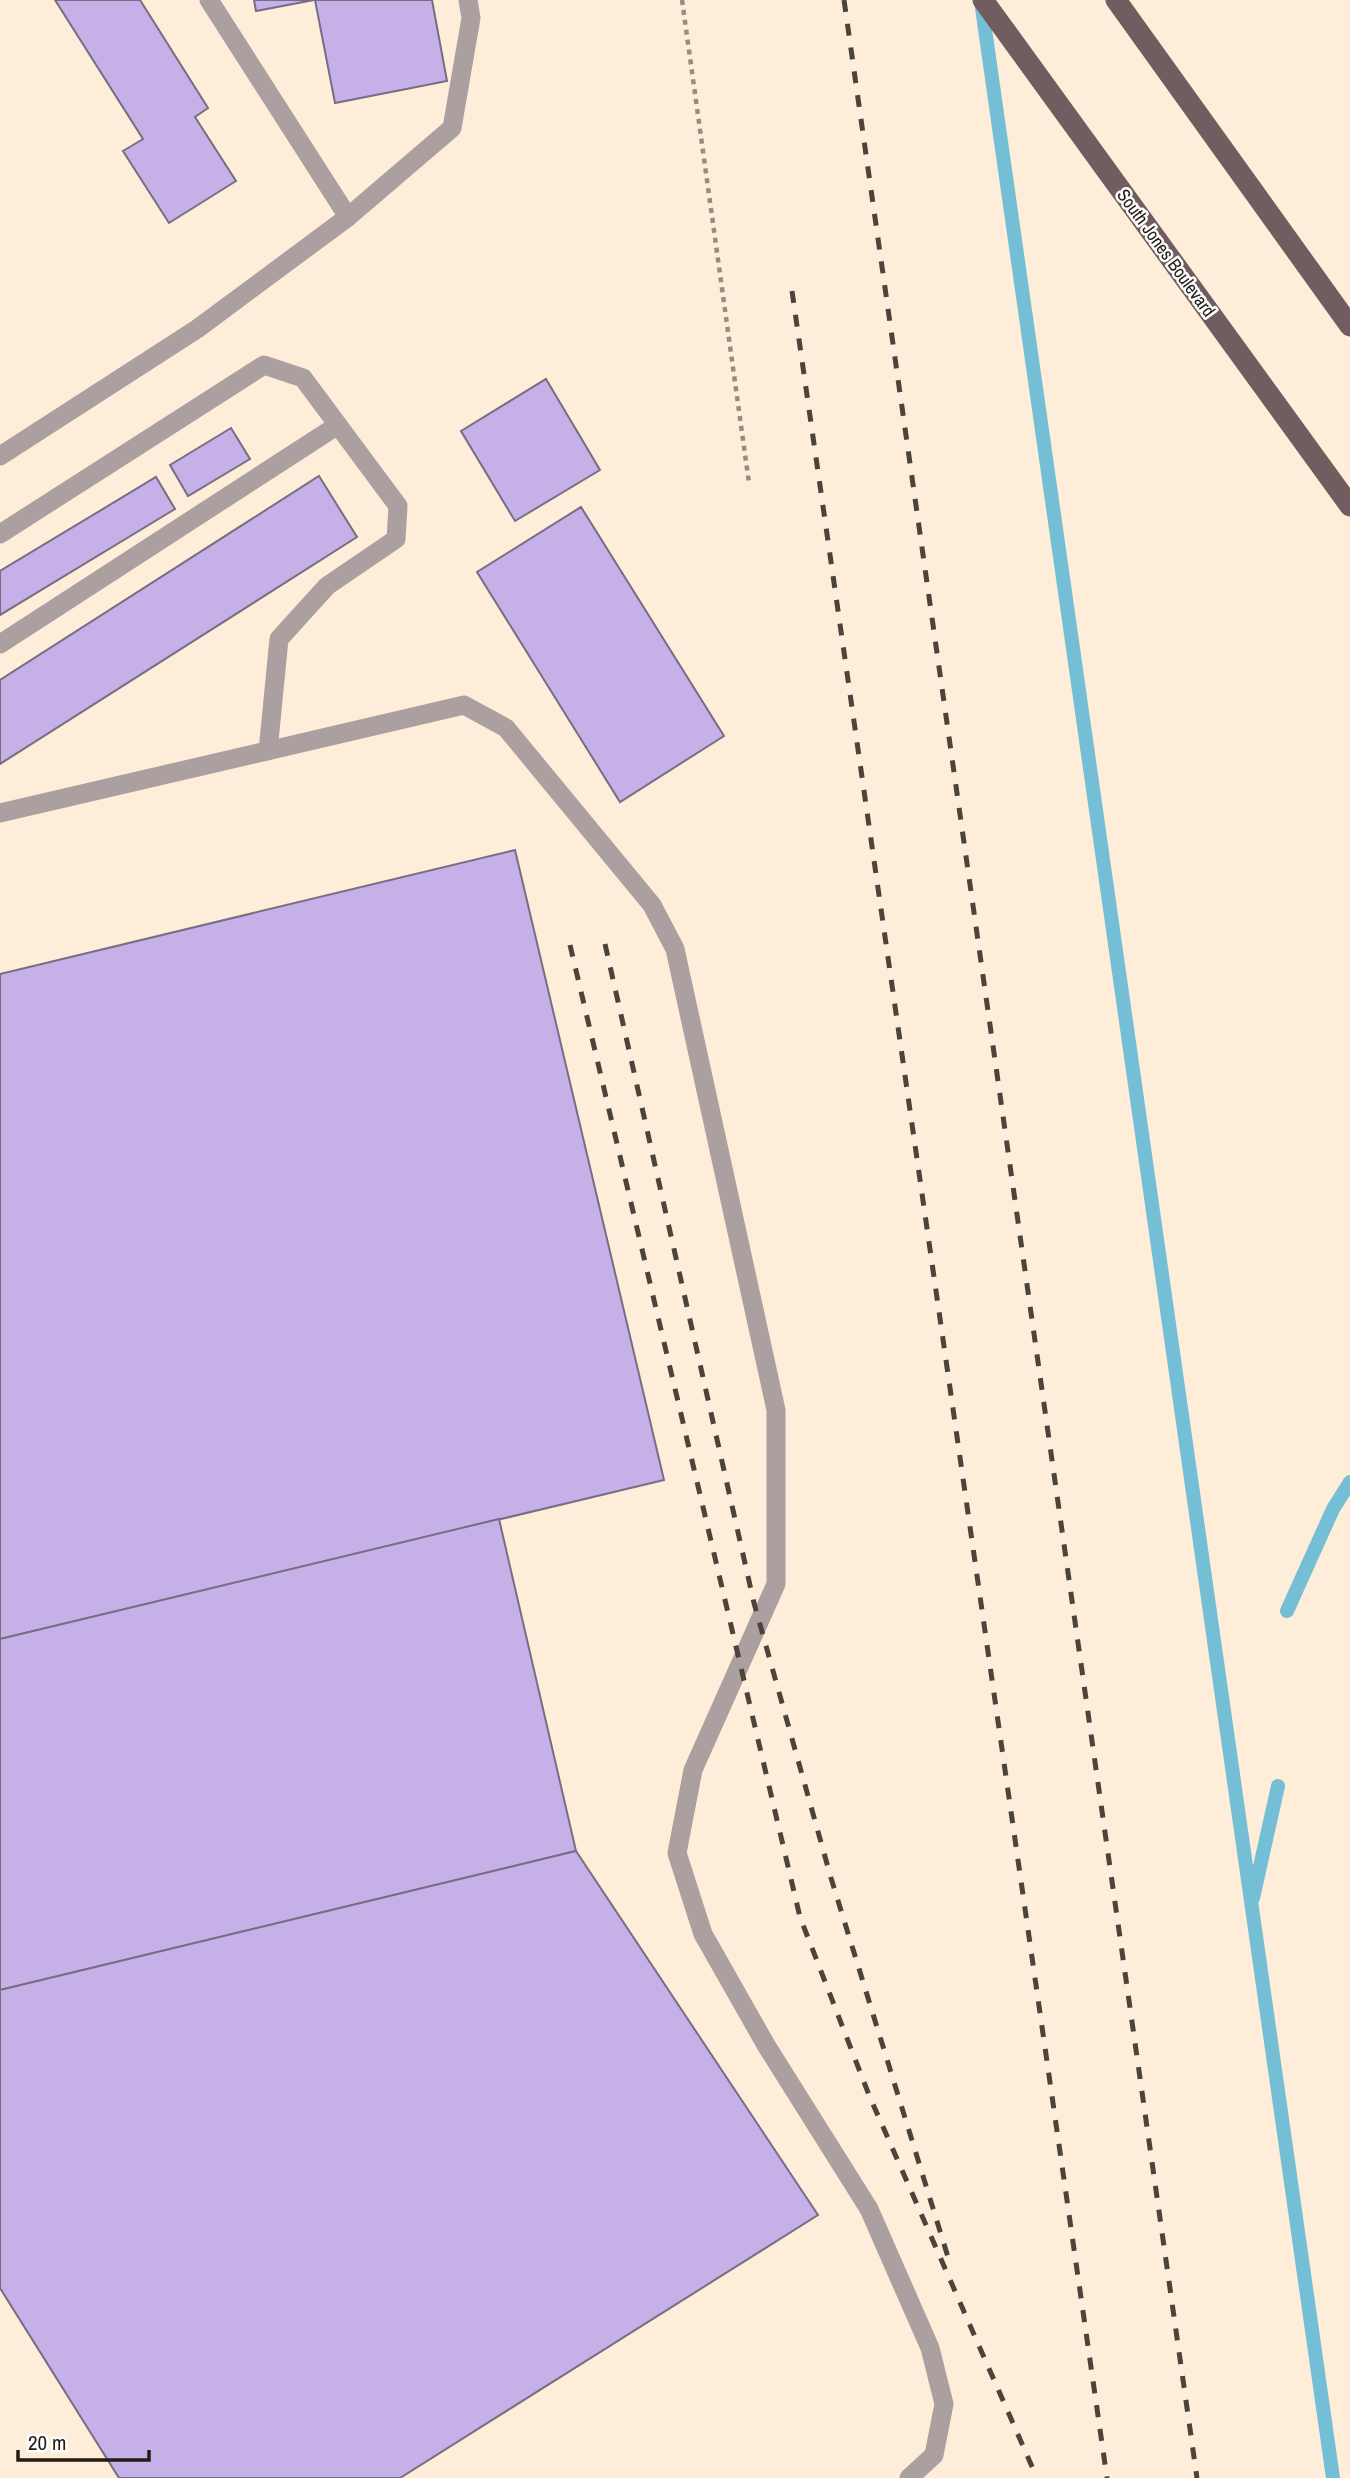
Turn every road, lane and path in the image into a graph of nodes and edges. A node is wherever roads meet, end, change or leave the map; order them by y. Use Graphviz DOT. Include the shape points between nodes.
graph roads {
  1 [pos="209,0"];
  2 [pos="468,0"];
  3 [pos="682,0"];
  4 [pos="982,0"];
  5 [pos="1116,0"];
  6 [pos="348,217"];
  7 [pos="1350,326"];
  8 [pos="338,425"];
  9 [pos="0,456"];
  10 [pos="749,483"];
  11 [pos="1350,506"];
  12 [pos="0,534"];
  13 [pos="0,644"];
  14 [pos="268,751"];
  15 [pos="0,813"];
  16 [pos="909,2478"];
  1 -- 6 [label="lane"];
  2 -- 6 [label="lane" via="471,18 452,128"];
  3 -- 10 [label="path"];
  4 -- 11 [label="main road, South Jones Boulevard"];
  5 -- 7 [label="main road"];
  6 -- 9 [label="lane" via="197,329"];
  8 -- 12 [label="lane" via="303,378 264,365"];
  8 -- 13 [label="lane"];
  8 -- 14 [label="lane" via="398,506 396,539 327,586 279,639"];
  14 -- 15 [label="lane"];
  14 -- 16 [label="lane" via="464,705 506,728 652,905 675,950 776,1410 776,1584 693,1770 677,1853 703,1934 869,2209 930,2348 944,2404 934,2455"];
}
